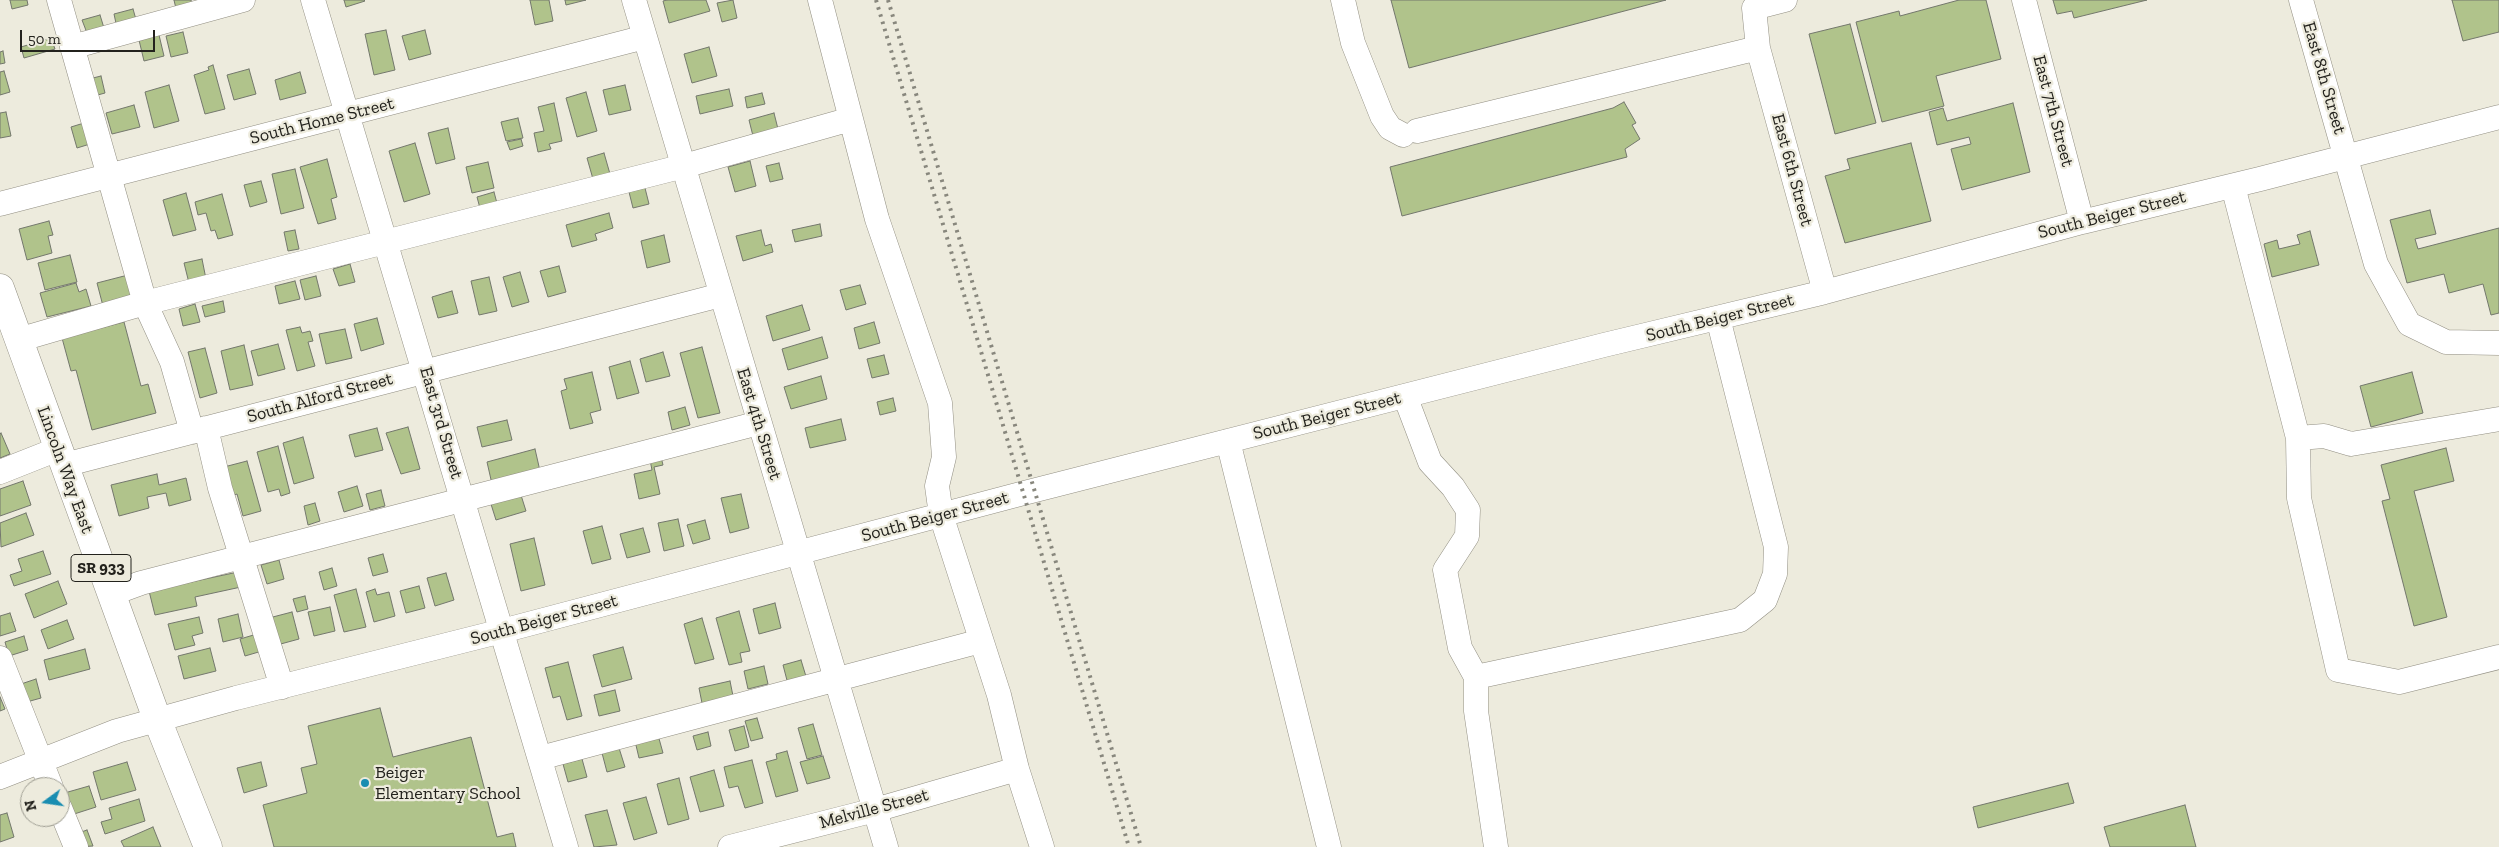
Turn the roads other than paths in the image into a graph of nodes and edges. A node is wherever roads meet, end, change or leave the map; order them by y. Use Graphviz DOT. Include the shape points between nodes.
graph roads {
  1 [pos="59,0"];
  2 [pos="243,0"];
  3 [pos="313,0"];
  4 [pos="634,0"];
  5 [pos="820,0"];
  6 [pos="1343,0"];
  7 [pos="1785,0"];
  8 [pos="2024,0"];
  9 [pos="2301,0"];
  10 [pos="1757,4"];
  11 [pos="645,37"];
  12 [pos="72,47"];
  13 [pos="1758,48"];
  14 [pos="347,114"];
  15 [pos="2499,117"];
  16 [pos="851,119"];
  17 [pos="2346,156"];
  18 [pos="684,166"];
  19 [pos="109,176"];
  20 [pos="2233,186"];
  21 [pos="0,204"];
  22 [pos="2082,222"];
  23 [pos="386,241"];
  24 [pos="0,288"];
  25 [pos="1825,292"];
  26 [pos="721,295"];
  27 [pos="145,303"];
  28 [pos="1718,318"];
  29 [pos="18,340"];
  30 [pos="2499,343"];
  31 [pos="426,371"];
  32 [pos="1405,396"];
  33 [pos="2499,419"];
  34 [pos="759,423"];
  35 [pos="199,430"];
  36 [pos="2298,438"];
  37 [pos="1228,441"];
  38 [pos="61,457"];
  39 [pos="0,472"];
  40 [pos="463,499"];
  41 [pos="941,515"];
  42 [pos="798,553"];
  43 [pos="242,558"];
  44 [pos="111,594"];
  45 [pos="502,631"];
  46 [pos="981,641"];
  47 [pos="2499,657"];
  48 [pos="0,658"];
  49 [pos="1476,677"];
  50 [pos="836,679"];
  51 [pos="282,687"];
  52 [pos="157,719"];
  53 [pos="540,758"];
  54 [pos="41,762"];
  55 [pos="1017,769"];
  56 [pos="0,777"];
  57 [pos="47,777"];
  58 [pos="875,810"];
  59 [pos="68,827"];
  60 [pos="76,847"];
  61 [pos="208,847"];
  62 [pos="566,847"];
  63 [pos="730,847"];
  64 [pos="886,847"];
  65 [pos="1042,847"];
  66 [pos="1329,847"];
  67 [pos="1496,847"];
  1 -- 12 [label="street"];
  2 -- 12 [label="street"];
  3 -- 14 [label="street, East 3rd Street"];
  4 -- 11 [label="street, East 4th Street"];
  5 -- 16 [label="street"];
  6 -- 13 [label="street" via="1353,43 1382,116 1390,128 1410,133"];
  7 -- 10 [label="street"];
  8 -- 22 [label="street, East 7th Street"];
  9 -- 17 [label="street, East 8th Street"];
  10 -- 13 [label="street, East 6th Street"];
  11 -- 14 [label="street, South Home Street"];
  11 -- 18 [label="street, East 4th Street"];
  12 -- 19 [label="street"];
  13 -- 25 [label="street, East 6th Street"];
  14 -- 19 [label="street, South Home Street"];
  14 -- 23 [label="street, East 3rd Street"];
  15 -- 17 [label="street, South Beiger Street"];
  16 -- 18 [label="street"];
  16 -- 41 [label="street" via="877,219 940,403 944,457 937,486"];
  17 -- 20 [label="street, South Beiger Street"];
  17 -- 30 [label="street, East 8th Street" via="2376,264 2409,324 2446,342"];
  18 -- 23 [label="street"];
  18 -- 26 [label="street, East 4th Street"];
  19 -- 21 [label="street, South Home Street"];
  19 -- 27 [label="street"];
  20 -- 22 [label="street, South Beiger Street"];
  20 -- 36 [label="street"];
  22 -- 25 [label="street, South Beiger Street"];
  23 -- 27 [label="street"];
  23 -- 31 [label="street, East 3rd Street"];
  24 -- 29 [label="main road, Lincoln Way East / SR 933"];
  25 -- 28 [label="street, South Beiger Street"];
  26 -- 31 [label="street, South Alford Street"];
  26 -- 34 [label="street, East 4th Street"];
  27 -- 29 [label="street"];
  27 -- 35 [label="street"];
  28 -- 32 [label="street, South Beiger Street"];
  28 -- 49 [label="street" via="1776,546 1775,574 1765,600 1740,620"];
  29 -- 38 [label="main road, Lincoln Way East / SR 933"];
  31 -- 35 [label="street, South Alford Street"];
  31 -- 40 [label="street, East 3rd Street"];
  32 -- 37 [label="street, South Beiger Street"];
  32 -- 49 [label="street" via="1430,462 1453,487 1468,510 1467,536 1445,570 1460,648"];
  33 -- 36 [label="street" via="2351,444 2324,436"];
  34 -- 40 [label="street"];
  34 -- 42 [label="street, East 4th Street"];
  35 -- 38 [label="street, South Alford Street"];
  35 -- 43 [label="street"];
  36 -- 47 [label="street" via="2298,498 2338,670 2399,682"];
  37 -- 41 [label="street, South Beiger Street"];
  37 -- 66 [label="street"];
  38 -- 39 [label="street, South Alford Street"];
  38 -- 44 [label="main road, Lincoln Way East / SR 933"];
  40 -- 43 [label="street"];
  40 -- 45 [label="street, East 3rd Street"];
  41 -- 42 [label="street, South Beiger Street"];
  41 -- 46 [label="street"];
  42 -- 45 [label="street, South Beiger Street"];
  42 -- 50 [label="street, East 4th Street"];
  43 -- 44 [label="street" via="141,583"];
  43 -- 51 [label="street"];
  44 -- 52 [label="main road, Lincoln Way East / SR 933"];
  45 -- 51 [label="street, South Beiger Street"];
  45 -- 53 [label="street, East 3rd Street"];
  46 -- 50 [label="street"];
  46 -- 55 [label="street" via="999,695"];
  48 -- 54 [label="street"];
  49 -- 67 [label="street" via="1476,711"];
  50 -- 53 [label="street"];
  50 -- 58 [label="street, East 4th Street"];
  51 -- 52 [label="street, South Beiger Street"];
  52 -- 54 [label="street, South Beiger Street" via="117,731"];
  52 -- 61 [label="main road, Lincoln Way East / SR 933"];
  53 -- 62 [label="street, East 3rd Street"];
  54 -- 56 [label="street, South Beiger Street"];
  54 -- 57 [label="street"];
  55 -- 58 [label="street, Melville Street"];
  55 -- 65 [label="street"];
  58 -- 63 [label="street, Melville Street"];
  58 -- 64 [label="street, East 4th Street"];
  59 -- 60 [label="street"];
}
